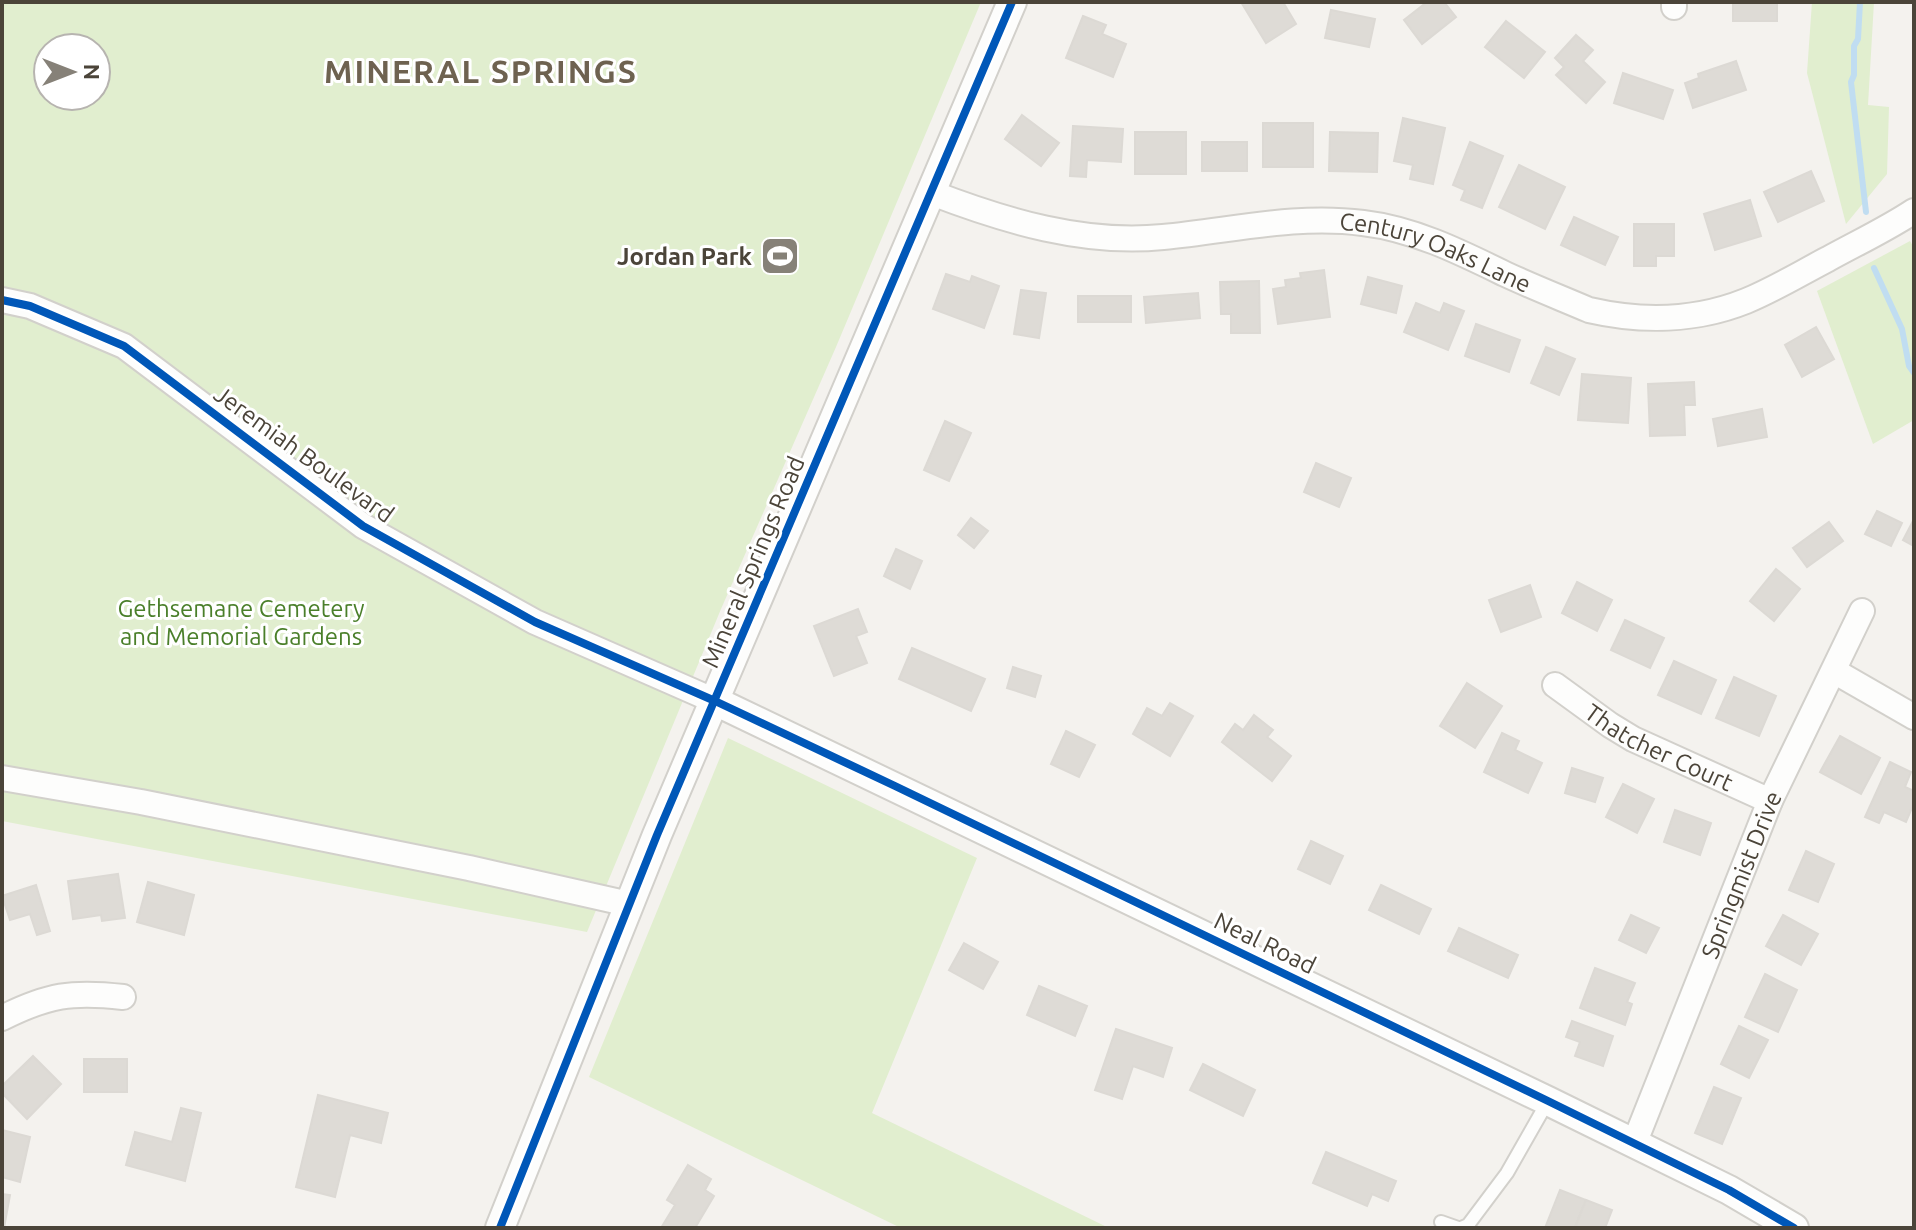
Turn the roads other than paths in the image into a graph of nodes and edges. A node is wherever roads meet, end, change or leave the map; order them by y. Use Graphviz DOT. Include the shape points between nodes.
graph roads {
  1 [pos="1012,2"];
  2 [pos="932,193"];
  3 [pos="1914,211"];
  4 [pos="2,300"];
  5 [pos="1862,611"];
  6 [pos="1834,671"];
  7 [pos="1555,685"];
  8 [pos="715,701"];
  9 [pos="1914,717"];
  10 [pos="2,778"];
  11 [pos="1770,801"];
  12 [pos="629,904"];
  13 [pos="123,997"];
  14 [pos="2,1018"];
  15 [pos="1548,1101"];
  16 [pos="1634,1144"];
  17 [pos="1441,1222"];
  18 [pos="500,1228"];
  19 [pos="1460,1228"];
  20 [pos="1794,1228"];
  1 -- 2 [label="street, Mineral Springs Road"];
  2 -- 3 [label="street, Century Oaks Lane" via="1014,222 1122,239 1305,220 1378,225 1423,237 1589,310 1651,318 1691,316 1745,301"];
  2 -- 8 [label="street, Mineral Springs Road"];
  4 -- 8 [label="street, Jeremiah Boulevard" via="30,306 124,346 363,526 535,622"];
  5 -- 6 [label="street, Springmist Drive"];
  6 -- 9 [label="street"];
  6 -- 11 [label="street, Springmist Drive"];
  7 -- 11 [label="street, Thatcher Court" via="1633,739"];
  8 -- 12 [label="street, Mineral Springs Road"];
  8 -- 15 [label="street, Neal Road"];
  10 -- 12 [label="street"];
  11 -- 16 [label="street, Springmist Drive"];
  12 -- 18 [label="street, Mineral Springs Road"];
  13 -- 14 [label="street" via="62,995"];
  15 -- 16 [label="street, Neal Road"];
  15 -- 19 [label="lane" via="1507,1173 1468,1225"];
  16 -- 20 [label="street, Neal Road"];
  17 -- 19 [label="lane"];
}
